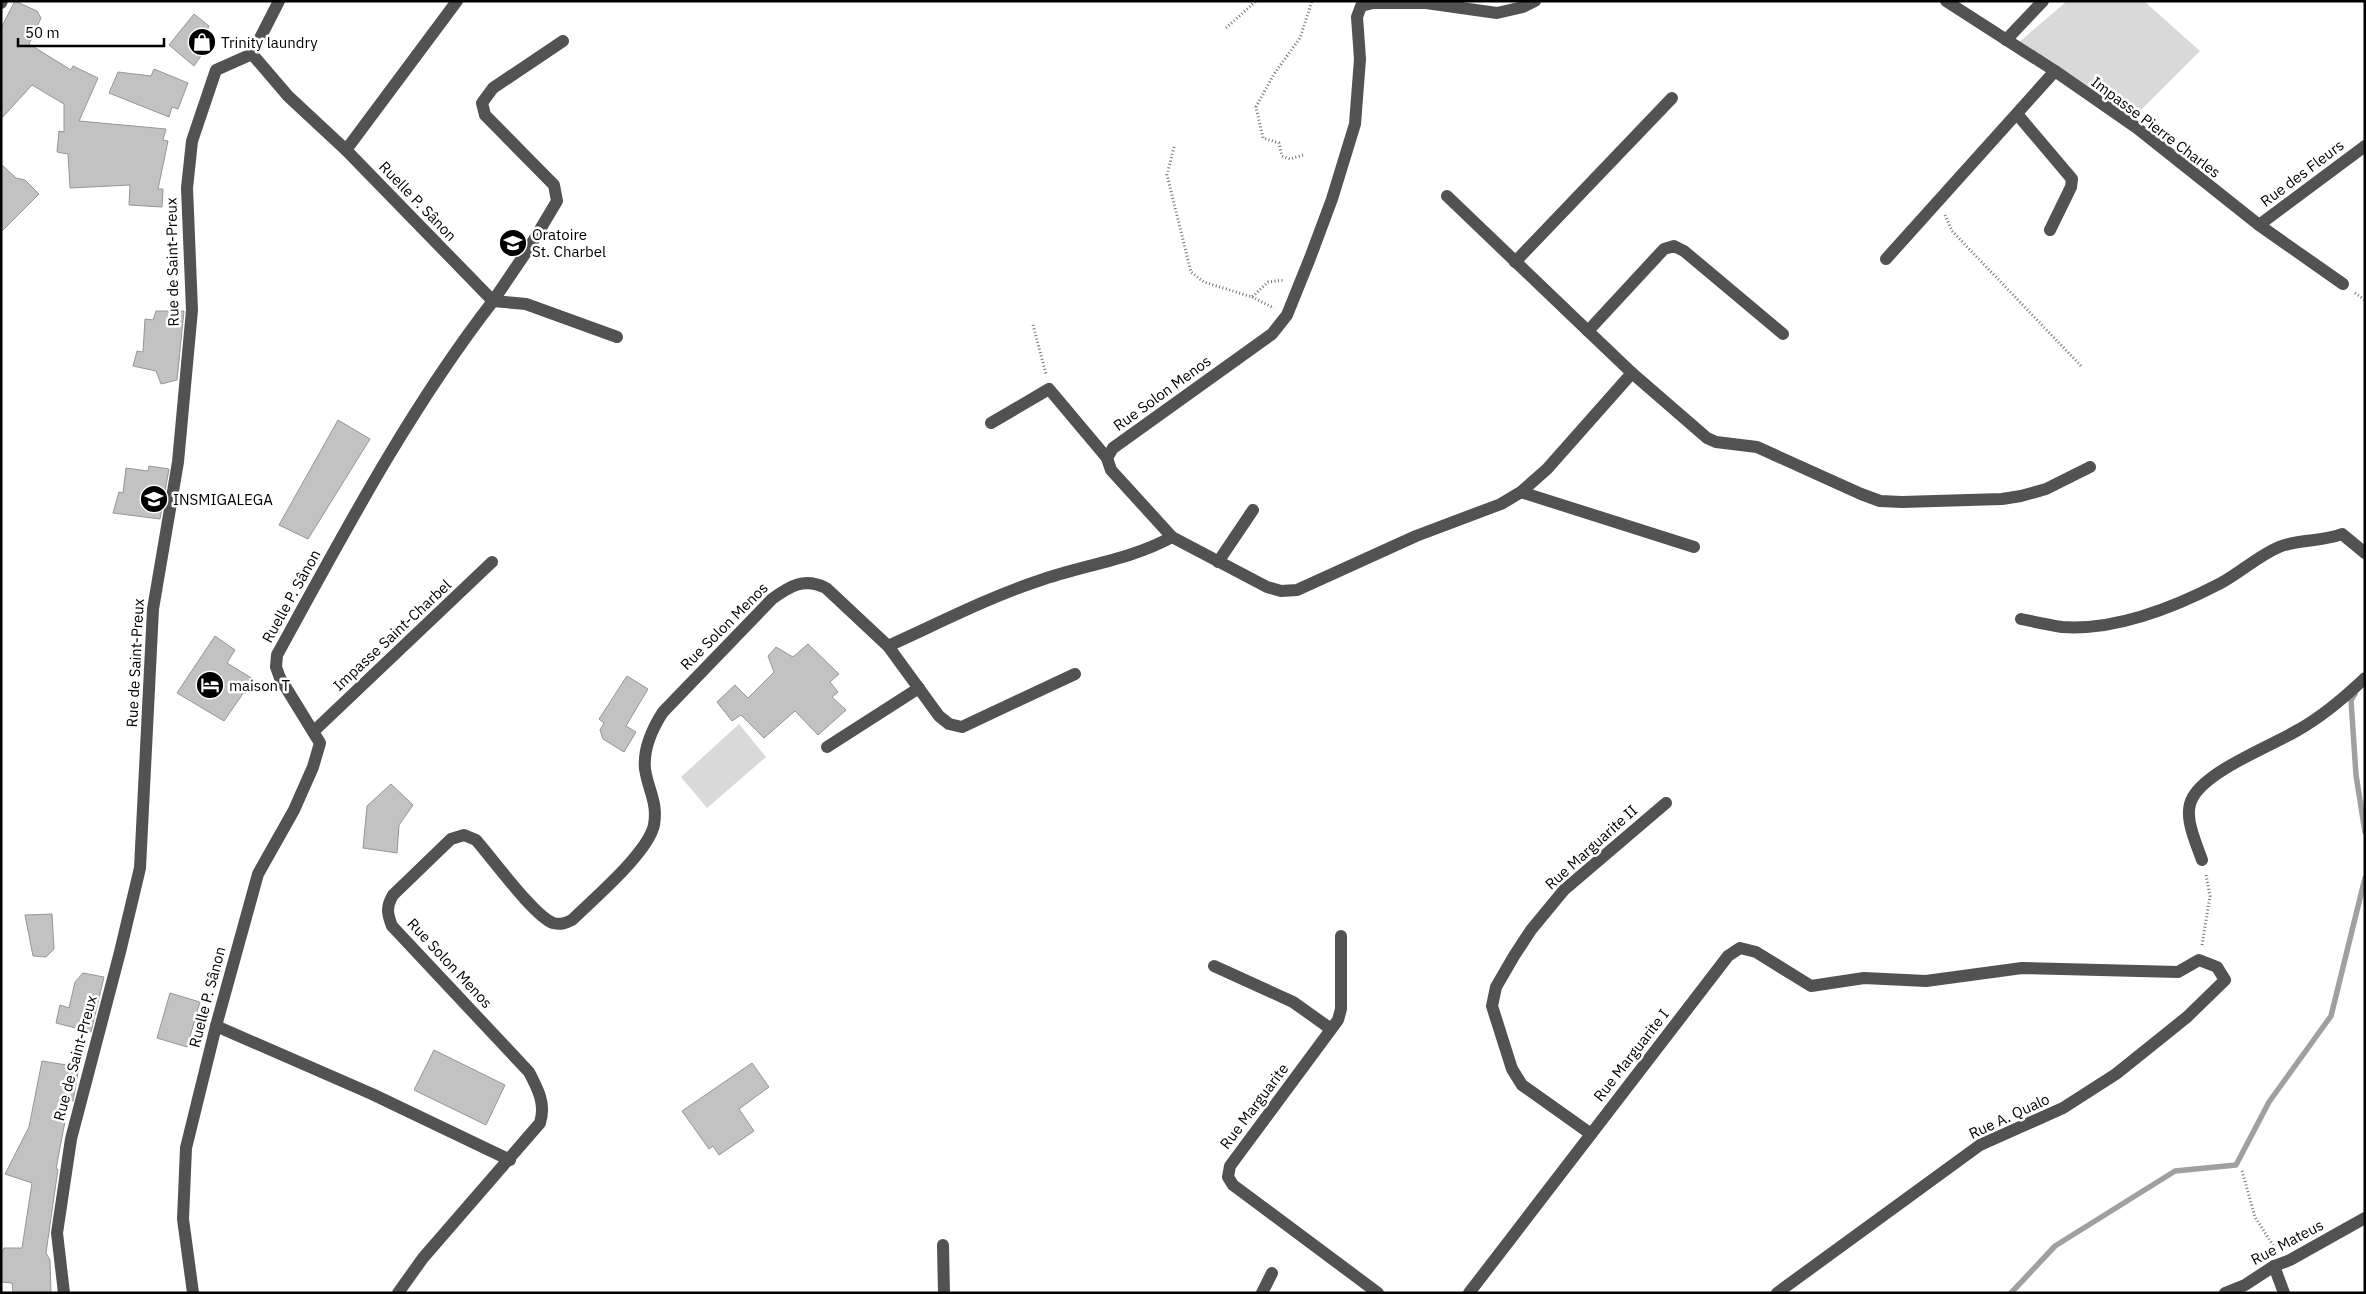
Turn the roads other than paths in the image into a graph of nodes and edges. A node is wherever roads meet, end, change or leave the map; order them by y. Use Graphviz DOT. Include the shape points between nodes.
graph roads {
  1 [pos="279,1"];
  2 [pos="457,1"];
  3 [pos="1534,1"];
  4 [pos="1946,1"];
  5 [pos="2043,1"];
  6 [pos="2006,40"];
  7 [pos="563,41"];
  8 [pos="252,54"];
  9 [pos="2055,71"];
  10 [pos="1672,98"];
  11 [pos="2018,114"];
  12 [pos="2365,146"];
  13 [pos="346,150"];
  14 [pos="1447,196"];
  15 [pos="2259,225"];
  16 [pos="2050,230"];
  17 [pos="1886,259"];
  18 [pos="1515,262"];
  19 [pos="2343,284"];
  20 [pos="492,301"];
  21 [pos="1588,332"];
  22 [pos="1783,334"];
  23 [pos="617,337"];
  24 [pos="1632,373"];
  25 [pos="991,423"];
  26 [pos="1108,458"];
  27 [pos="2090,467"];
  28 [pos="1521,492"];
  29 [pos="1252,510"];
  30 [pos="1172,537"];
  31 [pos="1694,547"];
  32 [pos="2365,553"];
  33 [pos="492,562"];
  34 [pos="1218,562"];
  35 [pos="2021,619"];
  36 [pos="888,646"];
  37 [pos="1075,674"];
  38 [pos="2365,678"];
  39 [pos="919,688"];
  40 [pos="314,731"];
  41 [pos="827,747"];
  42 [pos="1666,803"];
  43 [pos="2202,860"];
  44 [pos="1341,936"];
  45 [pos="1214,966"];
  46 [pos="2225,980"];
  47 [pos="216,1026"];
  48 [pos="1331,1030"];
  49 [pos="1591,1134"];
  50 [pos="510,1160"];
  51 [pos="2365,1218"];
  52 [pos="943,1245"];
  53 [pos="2279,1264"];
  54 [pos="1272,1273"];
  55 [pos="64,1293"];
  56 [pos="193,1293"];
  57 [pos="398,1293"];
  58 [pos="944,1293"];
  59 [pos="1262,1293"];
  60 [pos="1378,1293"];
  61 [pos="1469,1293"];
  62 [pos="1776,1293"];
  63 [pos="2225,1293"];
  64 [pos="2284,1293"];
  1 -- 8 [label="street"];
  2 -- 13 [label="street"];
  3 -- 26 [label="street, Rue Solon Menos" via="1497,14 1426,3 1361,6 1357,16 1360,59 1355,124 1332,199 1287,314 1272,334 1113,448"];
  4 -- 6 [label="street, Impasse Pierre Charles"];
  5 -- 6 [label="street"];
  6 -- 9 [label="street, Impasse Pierre Charles"];
  7 -- 20 [label="street" via="493,88 482,103 485,115 554,185 557,201"];
  8 -- 13 [label="street, Ruelle P. Sânon" via="288,96"];
  8 -- 55 [label="street, Rue de Saint-Preux" via="216,70 192,142 186,188 192,310 178,462 153,609 140,868 71,1139 57,1233"];
  9 -- 11 [label="street"];
  9 -- 15 [label="street, Impasse Pierre Charles" via="2137,128"];
  10 -- 18 [label="street"];
  11 -- 16 [label="street" via="2072,179"];
  11 -- 17 [label="street"];
  12 -- 15 [label="street, Rue des Fleurs"];
  13 -- 20 [label="street, Ruelle P. Sânon"];
  14 -- 18 [label="street"];
  15 -- 19 [label="street, Impasse Pierre Charles"];
  18 -- 21 [label="street"];
  20 -- 23 [label="street" via="526,304"];
  20 -- 40 [label="street, Ruelle P. Sânon" via="460,343 392,447 277,655 276,667 280,678"];
  21 -- 22 [label="street" via="1664,249 1674,246"];
  21 -- 24 [label="street"];
  24 -- 27 [label="street" via="1707,438 1757,447 1880,500 2002,499 2046,489"];
  24 -- 28 [label="street" via="1547,469"];
  25 -- 26 [label="street" via="1049,389"];
  26 -- 30 [label="street" via="1111,470"];
  28 -- 31 [label="street"];
  28 -- 34 [label="street" via="1500,504 1416,536 1298,590 1281,591 1267,587"];
  29 -- 34 [label="street"];
  30 -- 34 [label="street"];
  30 -- 36 [label="street" via="1137,554 1014,589"];
  32 -- 35 [label="street" via="2342,534 2282,546 2265,553 2223,582 2162,611 2116,623 2063,627"];
  33 -- 40 [label="street, Impasse Saint-Charbel"];
  36 -- 39 [label="street, Rue Solon Menos"];
  36 -- 50 [label="street, Rue Solon Menos" via="826,588 816,583 802,582 772,600 673,700 652,728 645,769 655,802 654,827 630,862 572,920 553,923 538,912 476,840 464,835 451,839 394,895 387,912 392,926 529,1072 540,1093 544,1112 540,1123"];
  37 -- 39 [label="street, Rue Solon Menos" via="962,727 949,724 939,716"];
  38 -- 43 [label="street" via="2328,711 2204,784 2192,798 2189,820"];
  39 -- 41 [label="street"];
  40 -- 47 [label="street, Ruelle P. Sânon" via="320,743 313,767 294,810 258,874"];
  42 -- 49 [label="street, Rue Marguarite II" via="1564,890 1531,930 1496,987 1492,1006 1512,1069 1522,1085"];
  44 -- 48 [label="street, Rue Marguarite" via="1341,1008"];
  45 -- 48 [label="street" via="1294,1002"];
  46 -- 49 [label="street, Rue Marguarite I" via="2217,967 2199,960 2178,972 2022,968 1926,981 1864,978 1811,986 1756,952 1740,948 1728,956"];
  46 -- 62 [label="street, Rue A. Qualo" via="2188,1017 2116,1074 2063,1108 1980,1144"];
  47 -- 50 [label="street" via="372,1094"];
  47 -- 56 [label="street, Ruelle P. Sânon" via="186,1148 183,1219"];
  48 -- 60 [label="street, Rue Marguarite" via="1230,1166 1228,1177 1233,1185"];
  49 -- 61 [label="street, Rue Marguarite I"];
  50 -- 57 [label="street, Rue Solon Menos" via="423,1258"];
  51 -- 53 [label="street, Rue Mateus"];
  52 -- 58 [label="street"];
  53 -- 63 [label="street, Rue Mateus"];
  53 -- 64 [label="street"];
  54 -- 59 [label="street"];
}
